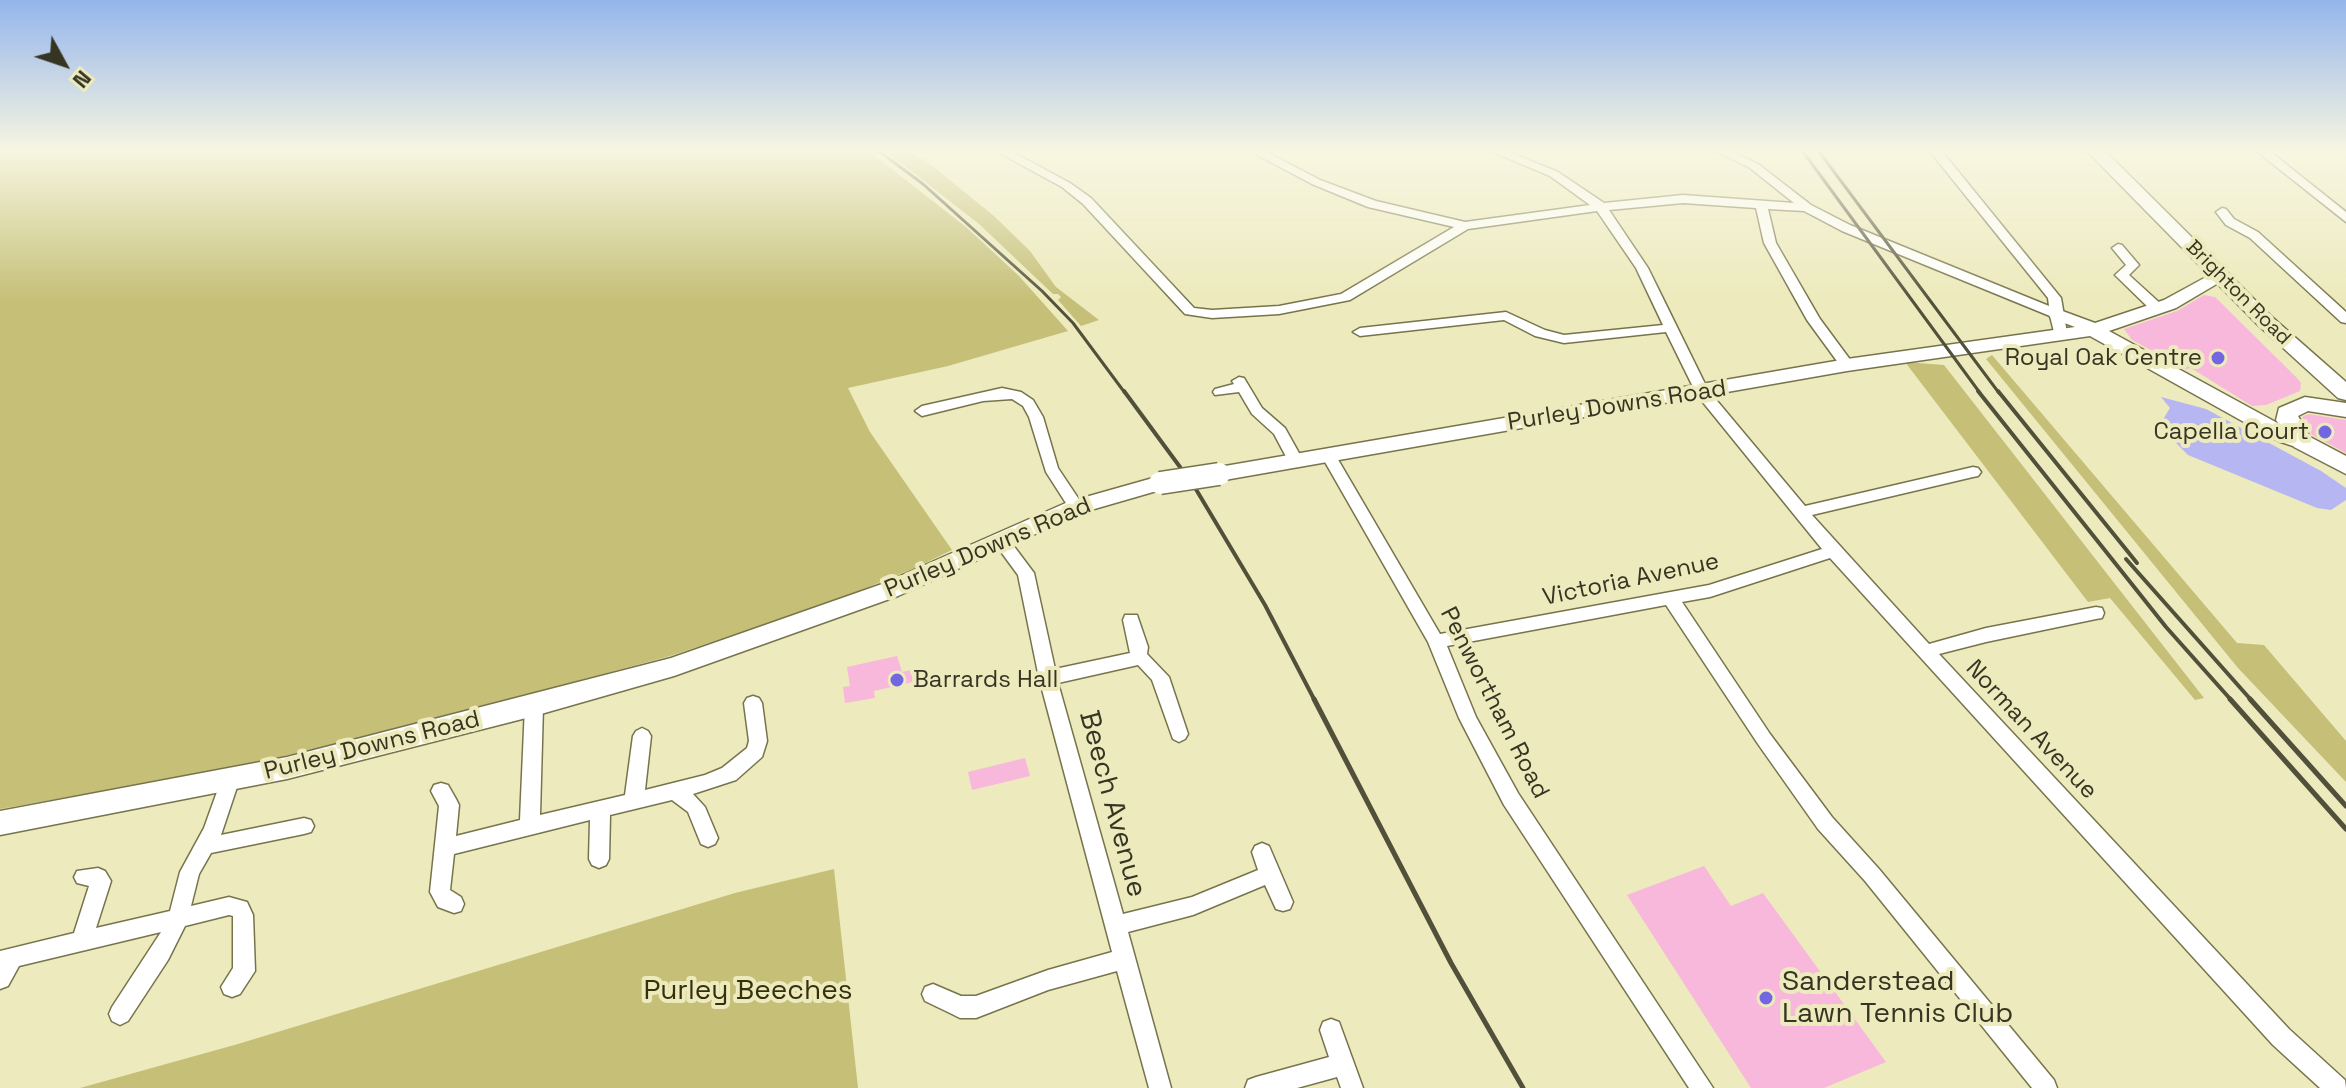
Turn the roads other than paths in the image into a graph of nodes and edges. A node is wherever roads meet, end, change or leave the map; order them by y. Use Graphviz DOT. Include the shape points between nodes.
graph roads {
  1 [pos="1085,200"];
  2 [pos="1361,200"];
  3 [pos="1591,200"];
  4 [pos="1674,200"];
  5 [pos="1698,200"];
  6 [pos="1797,200"];
  7 [pos="1975,200"];
  8 [pos="2144,200"];
  9 [pos="2323,200"];
  10 [pos="1761,203"];
  11 [pos="1600,206"];
  12 [pos="1807,208"];
  13 [pos="2222,212"];
  14 [pos="2346,218"];
  15 [pos="1465,226"];
  16 [pos="2118,248"];
  17 [pos="2219,275"];
  18 [pos="2157,308"];
  19 [pos="2346,319"];
  20 [pos="2059,324"];
  21 [pos="1670,328"];
  22 [pos="2093,330"];
  23 [pos="1360,332"];
  24 [pos="1847,365"];
  25 [pos="2316,369"];
  26 [pos="1220,392"];
  27 [pos="1702,392"];
  28 [pos="2346,393"];
  29 [pos="2296,409"];
  30 [pos="2346,410"];
  31 [pos="2242,411"];
  32 [pos="932,412"];
  33 [pos="2302,442"];
  34 [pos="1328,455"];
  35 [pos="1296,462"];
  36 [pos="2346,466"];
  37 [pos="1973,472"];
  38 [pos="1076,507"];
  39 [pos="1802,512"];
  40 [pos="1001,541"];
  41 [pos="1833,551"];
  42 [pos="1671,599"];
  43 [pos="2096,613"];
  44 [pos="1131,620"];
  45 [pos="1436,641"];
  46 [pos="1926,651"];
  47 [pos="1138,658"];
  48 [pos="1048,678"];
  49 [pos="753,703"];
  50 [pos="534,706"];
  51 [pos="1179,734"];
  52 [pos="642,736"];
  53 [pos="230,781"];
  54 [pos="441,791"];
  55 [pos="675,791"];
  56 [pos="634,801"];
  57 [pos="600,810"];
  58 [pos="0,823"];
  59 [pos="530,825"];
  60 [pos="304,826"];
  61 [pos="708,838"];
  62 [pos="205,845"];
  63 [pos="446,847"];
  64 [pos="1262,852"];
  65 [pos="599,859"];
  66 [pos="1270,874"];
  67 [pos="84,877"];
  68 [pos="1283,902"];
  69 [pos="454,904"];
  70 [pos="178,918"];
  71 [pos="1116,925"];
  72 [pos="82,941"];
  73 [pos="1125,959"];
  74 [pos="6,960"];
  75 [pos="0,979"];
  76 [pos="232,987"];
  77 [pos="933,994"];
  78 [pos="120,1014"];
  79 [pos="1331,1030"];
  80 [pos="1343,1064"];
  81 [pos="1160,1088"];
  82 [pos="1256,1088"];
  83 [pos="1352,1088"];
  84 [pos="1702,1088"];
  85 [pos="2046,1088"];
  86 [pos="2337,1088"];
  1 -- 15 [label="street" via="1190,311 1212,314 1279,310 1345,297"];
  2 -- 15 [label="street"];
  3 -- 11 [label="street"];
  4 -- 11 [label="street"];
  5 -- 10 [label="street"];
  6 -- 12 [label="street"];
  7 -- 20 [label="street" via="2054,298"];
  8 -- 17 [label="main road, Brighton Road"];
  9 -- 14 [label="street"];
  10 -- 12 [label="street"];
  10 -- 24 [label="street" via="1770,243"];
  11 -- 15 [label="street"];
  11 -- 21 [label="street, Norman Avenue" via="1642,268"];
  12 -- 20 [label="street"];
  13 -- 19 [label="street" via="2256,236"];
  16 -- 18 [label="street" via="2133,265 2121,275"];
  17 -- 18 [label="street, Purley Downs Road"];
  17 -- 25 [label="main road, Brighton Road"];
  18 -- 22 [label="street, Purley Downs Road"];
  20 -- 22 [label="street, Purley Downs Road"];
  20 -- 24 [label="street, Purley Downs Road"];
  21 -- 23 [label="street" via="1564,339 1506,316"];
  21 -- 27 [label="street, Norman Avenue"];
  22 -- 31 [label="street"];
  24 -- 27 [label="street, Purley Downs Road"];
  25 -- 28 [label="main road, Brighton Road"];
  25 -- 29 [label="main road" via="2317,388"];
  26 -- 35 [label="street" via="1241,384 1257,411 1282,434"];
  27 -- 34 [label="street, Purley Downs Road"];
  27 -- 39 [label="street, Norman Avenue"];
  29 -- 30 [label="main road"];
  29 -- 31 [label="street" via="2264,415"];
  29 -- 33 [label="main road" via="2289,426"];
  31 -- 33 [label="street"];
  32 -- 38 [label="street" via="1002,393 1016,395 1036,417 1051,468"];
  33 -- 36 [label="main road"];
  34 -- 35 [label="street, Purley Downs Road"];
  34 -- 45 [label="street, Penwortham Road"];
  35 -- 38 [label="street, Purley Downs Road, bridge" via="1160,483"];
  37 -- 39 [label="street"];
  38 -- 40 [label="street, Purley Downs Road"];
  39 -- 41 [label="street, Norman Avenue"];
  40 -- 48 [label="street, Beech Avenue" via="1026,573"];
  40 -- 50 [label="street, Purley Downs Road" via="829,614 674,667"];
  41 -- 42 [label="street, Victoria Avenue"];
  41 -- 46 [label="street, Norman Avenue"];
  42 -- 45 [label="street, Victoria Avenue"];
  42 -- 85 [label="street" via="1825,823"];
  43 -- 46 [label="street"];
  44 -- 47 [label="street"];
  45 -- 84 [label="street, Penwortham Road" via="1468,718 1511,799"];
  46 -- 86 [label="street, Norman Avenue" via="2281,1037"];
  47 -- 48 [label="street"];
  47 -- 51 [label="street" via="1157,672"];
  48 -- 71 [label="street, Beech Avenue"];
  49 -- 55 [label="street" via="755,752 729,774"];
  50 -- 53 [label="street, Purley Downs Road"];
  50 -- 59 [label="street"];
  52 -- 56 [label="street"];
  53 -- 58 [label="street, Purley Downs Road"];
  53 -- 62 [label="street"];
  54 -- 63 [label="street" via="449,805"];
  55 -- 56 [label="street"];
  55 -- 61 [label="street" via="695,807"];
  56 -- 57 [label="street"];
  57 -- 59 [label="street"];
  57 -- 65 [label="street"];
  59 -- 63 [label="street"];
  60 -- 62 [label="street"];
  62 -- 70 [label="street" via="190,872"];
  63 -- 69 [label="street" via="440,892"];
  64 -- 66 [label="street"];
  66 -- 68 [label="street"];
  66 -- 71 [label="street" via="1193,906"];
  67 -- 72 [label="street" via="101,881"];
  70 -- 72 [label="street"];
  70 -- 76 [label="street" via="229,906 240,909 244,971"];
  70 -- 78 [label="street"];
  71 -- 73 [label="street, Beech Avenue"];
  72 -- 74 [label="street"];
  73 -- 77 [label="street" via="976,1007 960,1007"];
  73 -- 81 [label="street, Beech Avenue"];
  74 -- 75 [label="street"];
  79 -- 80 [label="street"];
  80 -- 82 [label="street"];
  80 -- 83 [label="street"];
}
